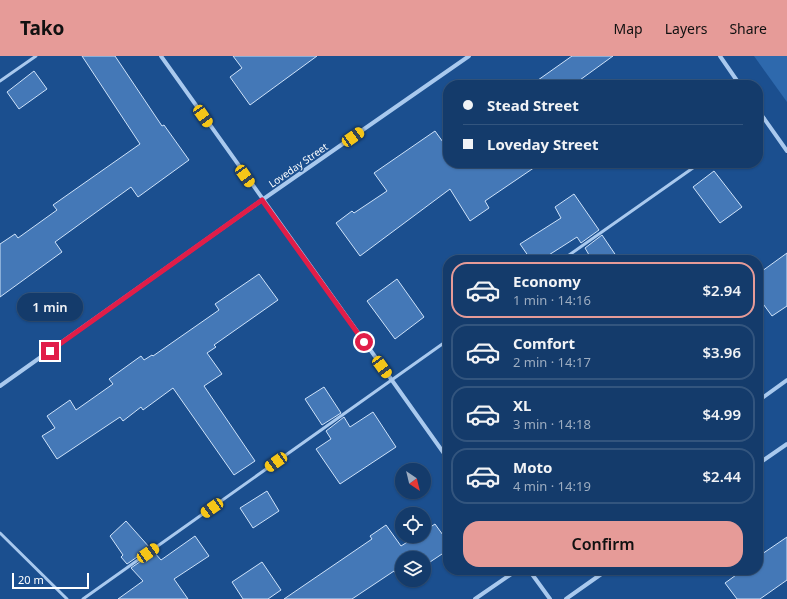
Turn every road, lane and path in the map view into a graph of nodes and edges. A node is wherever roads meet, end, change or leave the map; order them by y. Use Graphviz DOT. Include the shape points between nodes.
graph roads {
  1 [pos="36,56"];
  2 [pos="161,56"];
  3 [pos="469,56"];
  4 [pos="720,56"];
  5 [pos="737,80"];
  6 [pos="0,81"];
  7 [pos="764,118"];
  8 [pos="787,151"];
  9 [pos="693,168"];
  10 [pos="262,200"];
  11 [pos="569,255"];
  12 [pos="443,344"];
  13 [pos="391,380"];
  14 [pos="787,380"];
  15 [pos="0,386"];
  16 [pos="763,397"];
  17 [pos="787,444"];
  18 [pos="443,452"];
  19 [pos="763,461"];
  20 [pos="0,533"];
  21 [pos="510,575"];
  22 [pos="533,575"];
  23 [pos="600,575"];
  24 [pos="68,599"];
  25 [pos="83,599"];
  26 [pos="475,599"];
  27 [pos="550,599"];
  28 [pos="566,599"];
  1 -- 6 [label="lane"];
  2 -- 10 [label="street"];
  3 -- 10 [label="street, Loveday Street"];
  4 -- 5 [label="street"];
  7 -- 8 [label="street"];
  9 -- 11 [label="lane"];
  10 -- 13 [label="street"];
  10 -- 15 [label="street, Loveday Street"];
  12 -- 13 [label="lane"];
  13 -- 18 [label="street"];
  13 -- 25 [label="lane"];
  14 -- 16 [label="street"];
  17 -- 19 [label="street"];
  20 -- 24 [label="lane"];
  21 -- 26 [label="street"];
  22 -- 27 [label="street"];
  23 -- 28 [label="street"];
}
